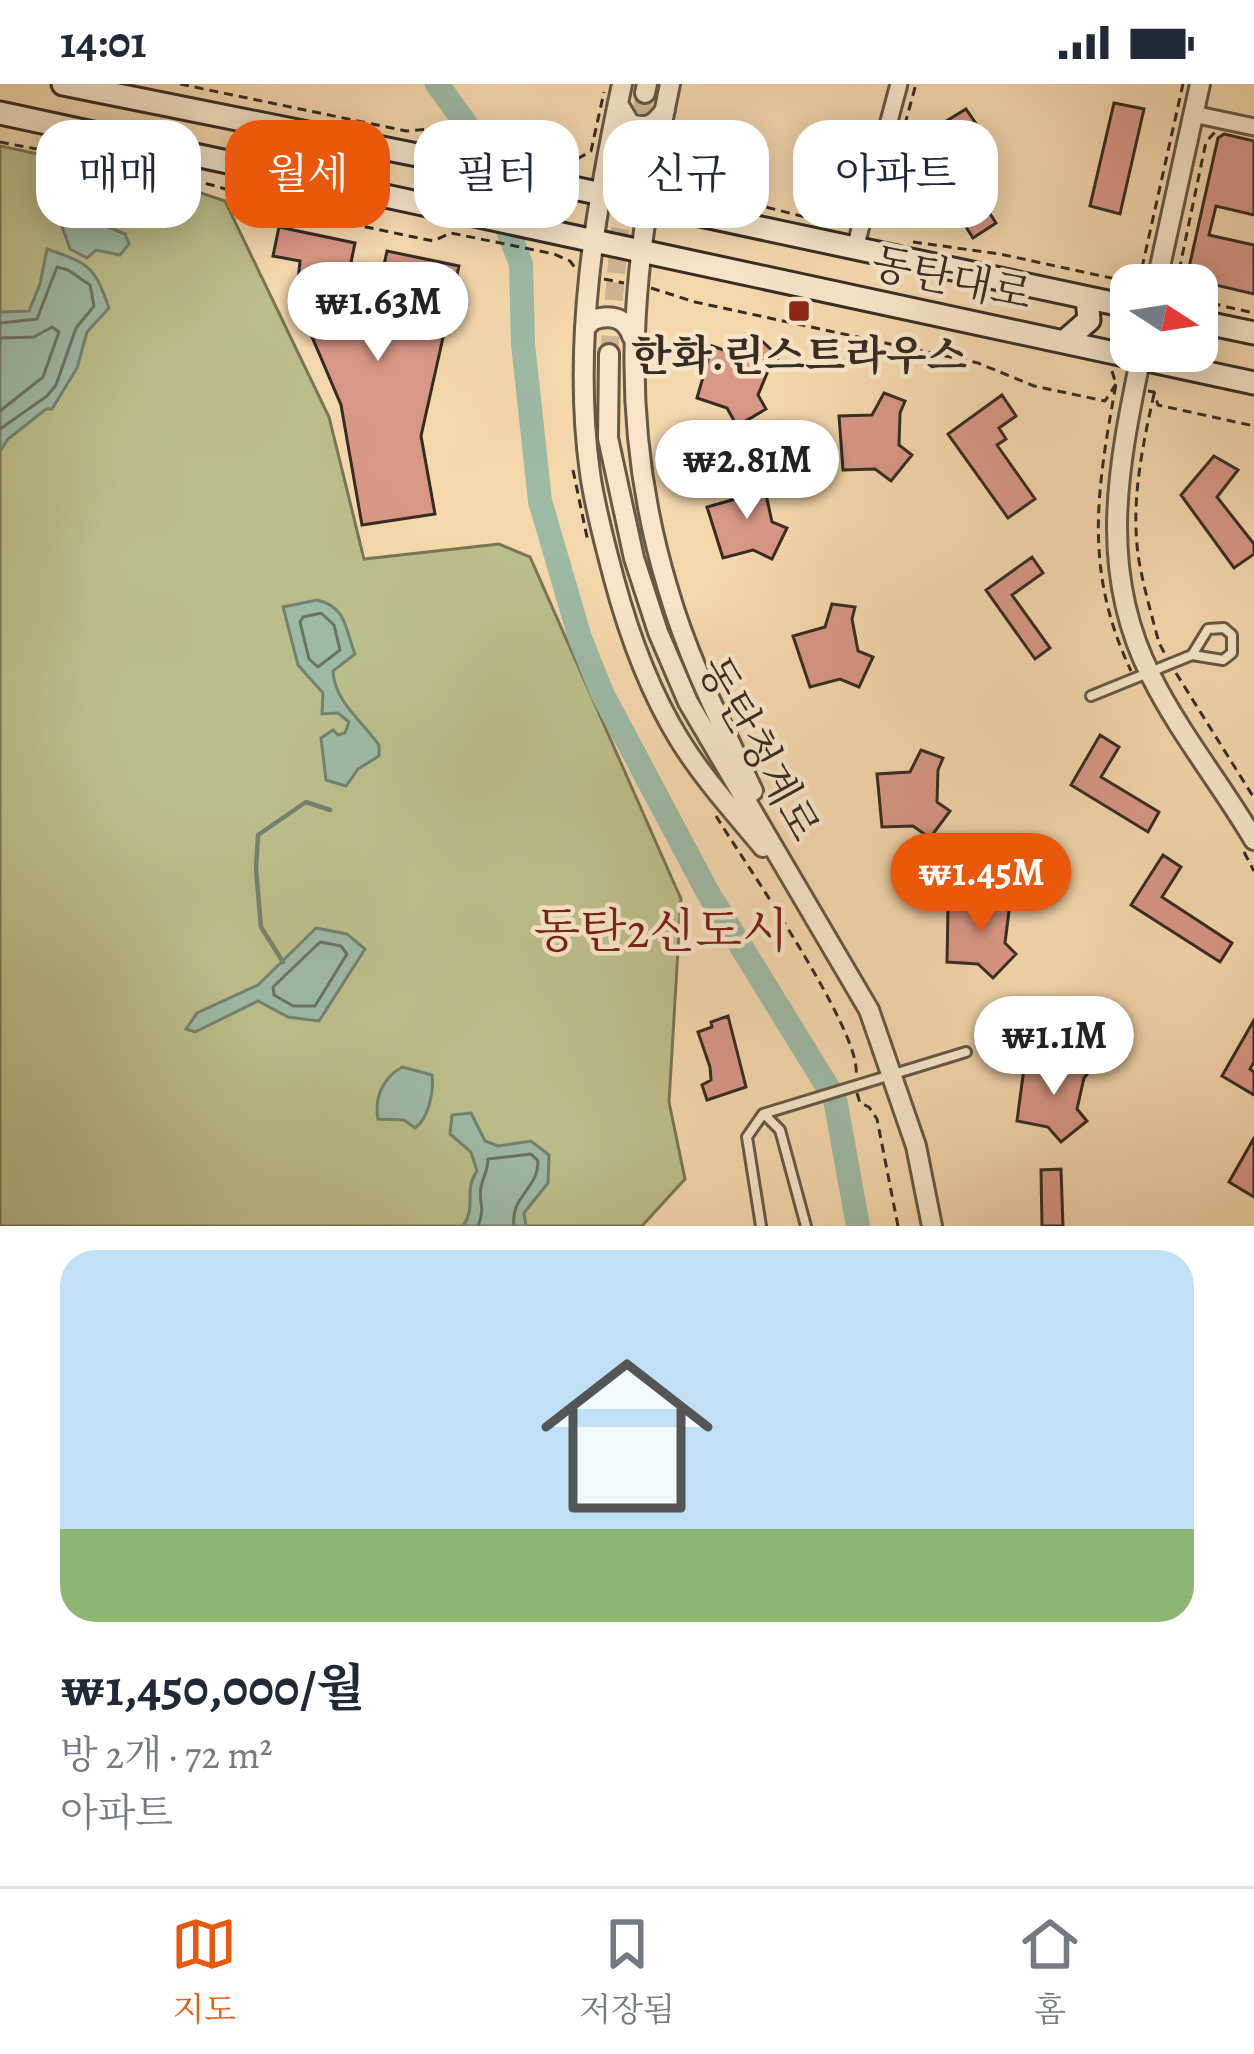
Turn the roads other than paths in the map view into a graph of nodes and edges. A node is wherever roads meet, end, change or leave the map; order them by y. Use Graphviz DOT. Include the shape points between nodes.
graph roads {
  1 [pos="63,84"];
  2 [pos="670,84"];
  3 [pos="899,84"];
  4 [pos="1200,84"];
  5 [pos="620,94"];
  6 [pos="665,110"];
  7 [pos="0,112"];
  8 [pos="1193,114"];
  9 [pos="663,120"];
  10 [pos="1254,127"];
  11 [pos="600,194"];
  12 [pos="603,195"];
  13 [pos="643,228"];
  14 [pos="762,228"];
  15 [pos="594,242"];
  16 [pos="855,248"];
  17 [pos="640,252"];
  18 [pos="1161,264"];
  19 [pos="1088,298"];
  20 [pos="1110,303"];
  21 [pos="1218,326"];
  22 [pos="585,328"];
  23 [pos="1254,334"];
  24 [pos="633,341"];
  25 [pos="1065,341"];
  26 [pos="1110,349"];
  27 [pos="609,354"];
  28 [pos="1139,372"];
  29 [pos="1212,372"];
  30 [pos="1254,383"];
  31 [pos="1200,643"];
  32 [pos="1192,655"];
  33 [pos="1206,658"];
  34 [pos="1149,672"];
  35 [pos="1091,696"];
  36 [pos="1254,840"];
  37 [pos="794,883"];
  38 [pos="966,1052"];
  39 [pos="892,1075"];
  40 [pos="764,1114"];
  41 [pos="761,1226"];
  42 [pos="806,1226"];
  43 [pos="932,1226"];
  1 -- 11 [label="main road, 동탄대로"];
  2 -- 6 [label="street"];
  3 -- 16 [label="street, 동탄대로"];
  4 -- 8 [label="street"];
  5 -- 6 [label="street" via="630,124 655,124"];
  5 -- 11 [label="street" via="599,153"];
  6 -- 9 [label="street"];
  7 -- 15 [label="main road, 동탄대로" via="554,240"];
  8 -- 10 [label="street"];
  8 -- 18 [label="street"];
  11 -- 12 [label="main road, 동탄대로"];
  11 -- 15 [label="street"];
  13 -- 17 [label="street"];
  14 -- 16 [label="main road, 동탄대로"];
  15 -- 17 [label="main road, 동탄대로"];
  15 -- 22 [label="street"];
  16 -- 19 [label="main road, 동탄대로"];
  17 -- 24 [label="street"];
  17 -- 25 [label="main road, 동탄대로"];
  19 -- 20 [label="main road, 동탄대로"];
  19 -- 25 [label="main road" via="1089,320"];
  21 -- 23 [label="main road"];
  22 -- 24 [label="street" via="615,317"];
  22 -- 37 [label="street" via="590,470 626,625 680,739"];
  24 -- 37 [label="street" via="636,429 668,590"];
  25 -- 26 [label="main road, 동탄대로"];
  27 -- 37 [label="street, 동탄청계로" via="608,438 658,632 688,702"];
  28 -- 34 [label="street" via="1115,500 1123,584"];
  29 -- 30 [label="main road, 동탄대로"];
  31 -- 32 [label="lane"];
  31 -- 33 [label="lane"];
  31 -- 33 [label="lane" via="1219,627 1234,641 1228,657"];
  32 -- 33 [label="lane"];
  32 -- 34 [label="lane"];
  34 -- 35 [label="lane"];
  34 -- 36 [label="street"];
  37 -- 39 [label="street, 동탄청계로" via="869,1010"];
  38 -- 39 [label="lane"];
  39 -- 40 [label="lane"];
  39 -- 43 [label="street, 동탄청계로"];
  40 -- 41 [label="lane" via="747,1137"];
  40 -- 42 [label="lane" via="780,1130"];
}
